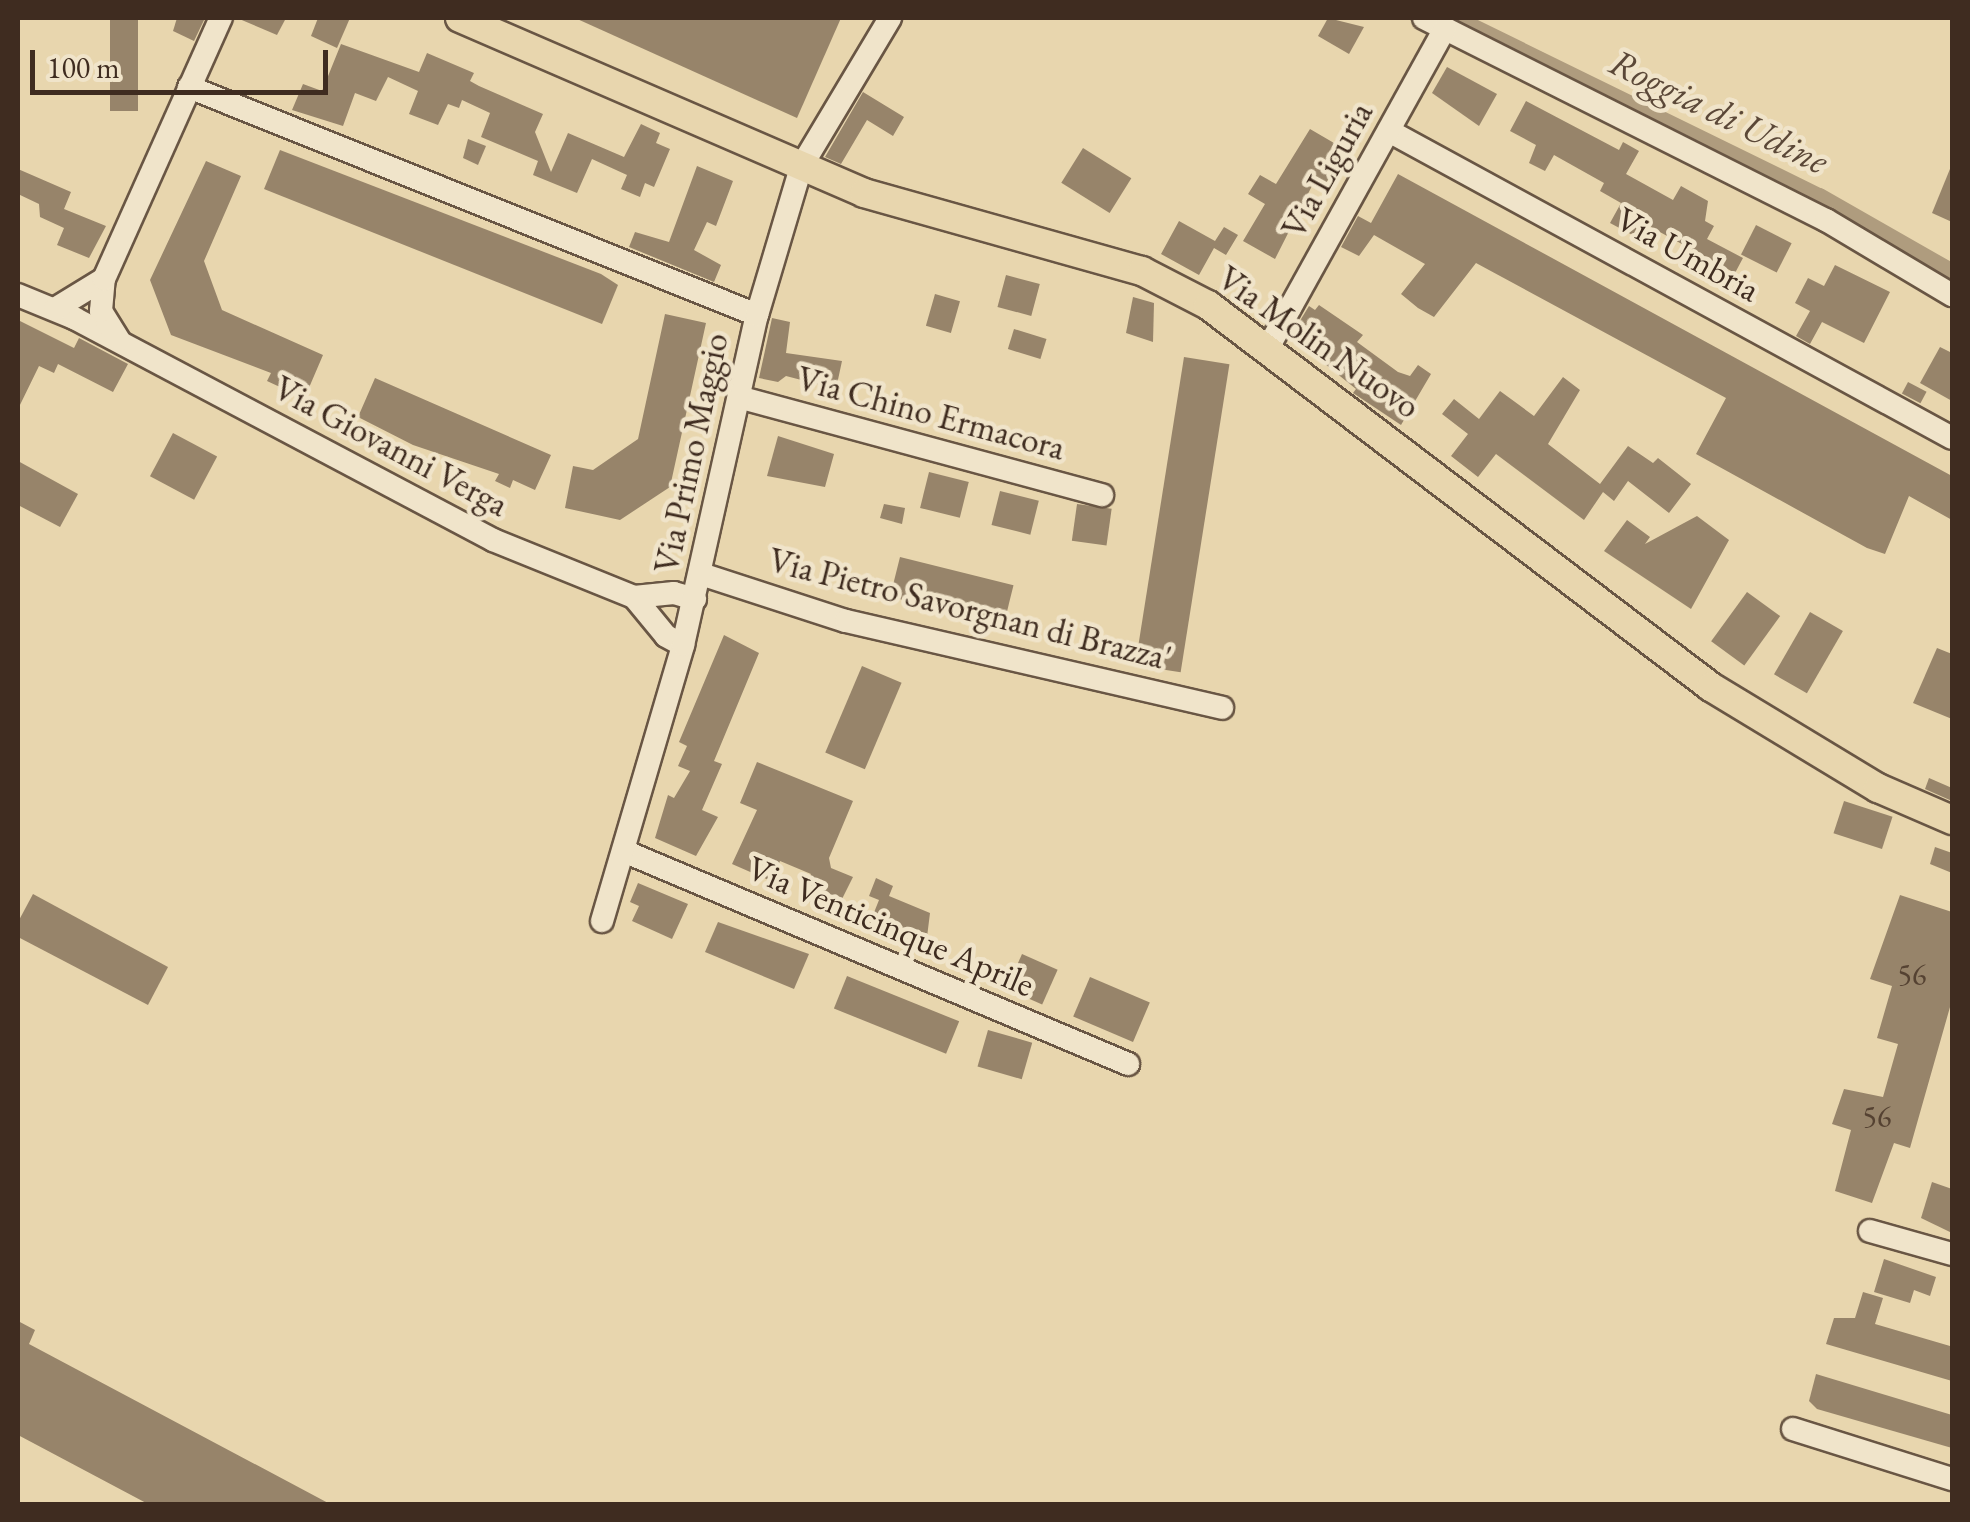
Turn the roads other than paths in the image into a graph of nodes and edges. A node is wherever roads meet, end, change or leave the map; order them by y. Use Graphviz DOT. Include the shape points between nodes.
graph roads {
  1 [pos="220,18"];
  2 [pos="460,18"];
  3 [pos="890,18"];
  4 [pos="1434,23"];
  5 [pos="189,88"];
  6 [pos="1390,131"];
  7 [pos="801,166"];
  8 [pos="104,279"];
  9 [pos="1952,295"];
  10 [pos="18,296"];
  11 [pos="54,310"];
  12 [pos="757,315"];
  13 [pos="121,342"];
  14 [pos="1270,346"];
  15 [pos="742,398"];
  16 [pos="1952,438"];
  17 [pos="1102,495"];
  18 [pos="701,574"];
  19 [pos="634,598"];
  20 [pos="695,599"];
  21 [pos="683,645"];
  22 [pos="1222,708"];
  23 [pos="1952,820"];
  24 [pos="626,852"];
  25 [pos="602,921"];
  26 [pos="1128,1064"];
  27 [pos="1870,1231"];
  28 [pos="1952,1254"];
  29 [pos="1793,1429"];
  30 [pos="1952,1478"];
  1 -- 5 [label="street"];
  2 -- 7 [label="main road, Via Molin Nuovo"];
  3 -- 7 [label="street, Via Primo Maggio"];
  4 -- 6 [label="street, Via Liguria"];
  4 -- 9 [label="street" via="1826,220"];
  5 -- 8 [label="street"];
  5 -- 12 [label="street"];
  6 -- 14 [label="street, Via Liguria"];
  6 -- 16 [label="street, Via Umbria"];
  7 -- 12 [label="street, Via Primo Maggio"];
  7 -- 14 [label="main road, Via Molin Nuovo" via="864,192 1142,271"];
  8 -- 11 [label="street"];
  8 -- 13 [label="street" via="102,311"];
  10 -- 11 [label="street, Via Giovanni Verga"];
  11 -- 13 [label="street, Via Giovanni Verga"];
  12 -- 15 [label="street, Via Primo Maggio"];
  13 -- 19 [label="street, Via Giovanni Verga" via="492,540"];
  14 -- 23 [label="main road, Via Molin Nuovo" via="1711,687 1878,788"];
  15 -- 17 [label="street, Via Chino Ermacora"];
  15 -- 18 [label="street, Via Primo Maggio"];
  18 -- 20 [label="street, Via Primo Maggio"];
  18 -- 22 [label="street, Via Pietro Savorgnan di Brazza'" via="846,621"];
  19 -- 20 [label="street, Via Giovanni Verga" via="674,593"];
  19 -- 21 [label="street, Via Giovanni Verga" via="666,636"];
  20 -- 21 [label="street, Via Primo Maggio"];
  21 -- 24 [label="street, Via Primo Maggio"];
  24 -- 25 [label="street, Via Primo Maggio"];
  24 -- 26 [label="street, Via Venticinque Aprile"];
  27 -- 28 [label="street"];
  29 -- 30 [label="street"];
}
